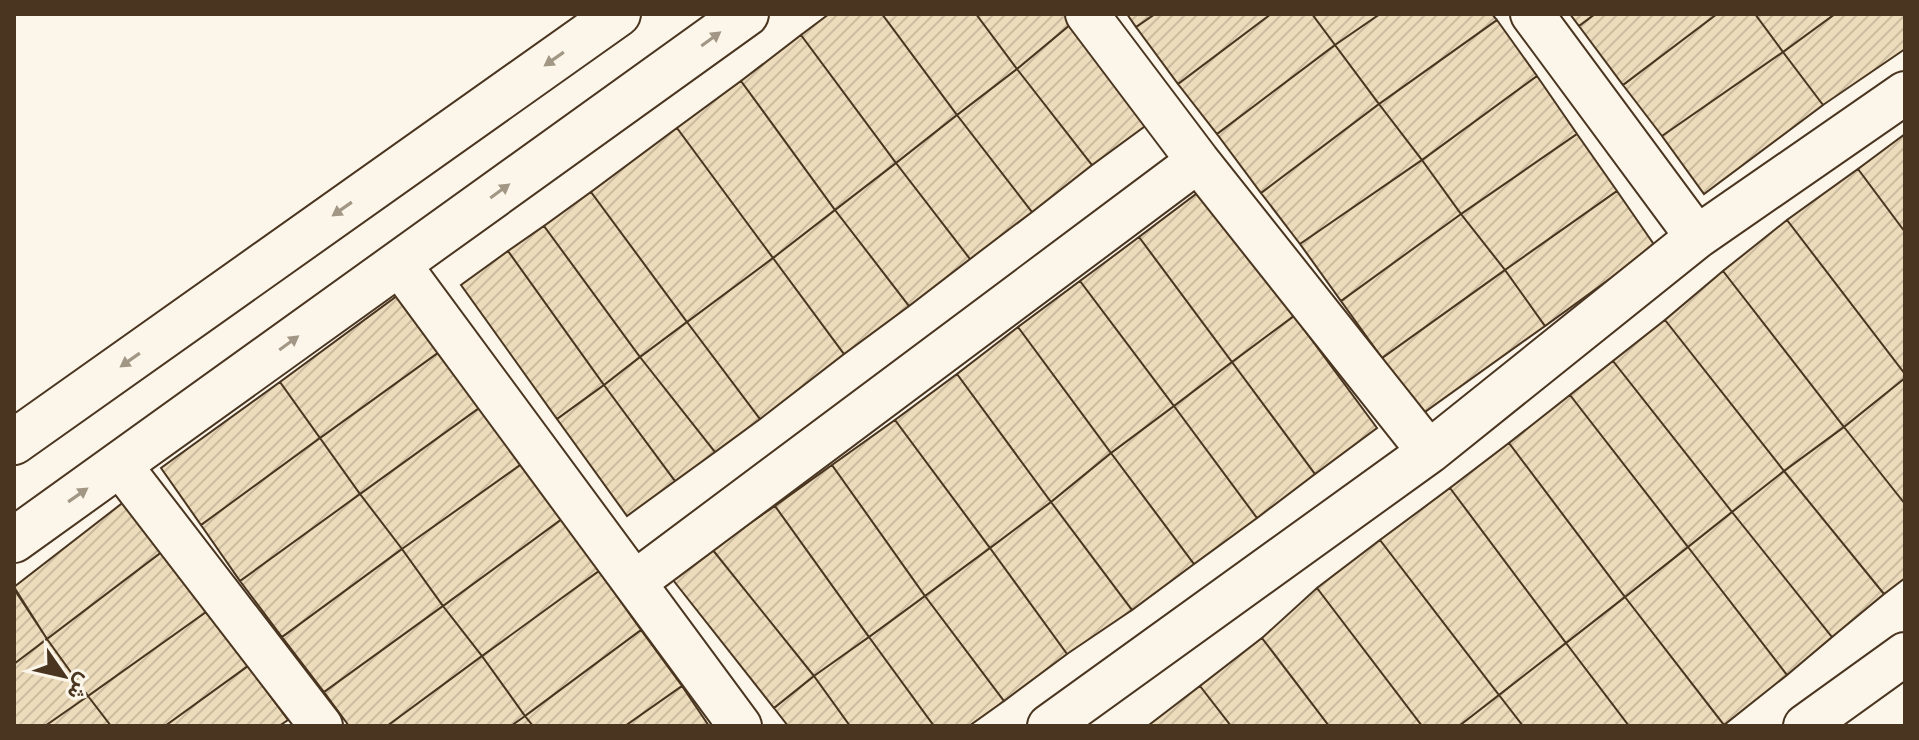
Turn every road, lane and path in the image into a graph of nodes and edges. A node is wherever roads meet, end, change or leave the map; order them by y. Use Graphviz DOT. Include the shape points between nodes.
graph roads {
  1 [pos="618,14"];
  2 [pos="746,14"];
  3 [pos="1087,14"];
  4 [pos="1532,14"];
  5 [pos="1905,93"];
  6 [pos="1198,161"];
  7 [pos="1697,237"];
  8 [pos="399,264"];
  9 [pos="14,442"];
  10 [pos="1429,452"];
  11 [pos="120,465"];
  12 [pos="14,540"];
  13 [pos="635,582"];
  14 [pos="1905,654"];
  15 [pos="321,726"];
  16 [pos="740,726"];
  17 [pos="1049,726"];
  18 [pos="1805,726"];
  1 -- 9 [label="main road, one-way"];
  8 -- 2 [label="main road, one-way"];
  3 -- 6 [label="street"];
  4 -- 7 [label="street"];
  5 -- 7 [label="street"];
  6 -- 10 [label="street"];
  6 -- 13 [label="street"];
  7 -- 10 [label="street"];
  11 -- 8 [label="main road, one-way"];
  8 -- 13 [label="street"];
  10 -- 17 [label="street"];
  12 -- 11 [label="main road, one-way"];
  11 -- 15 [label="street"];
  13 -- 16 [label="street"];
  14 -- 18 [label="street"];
}
